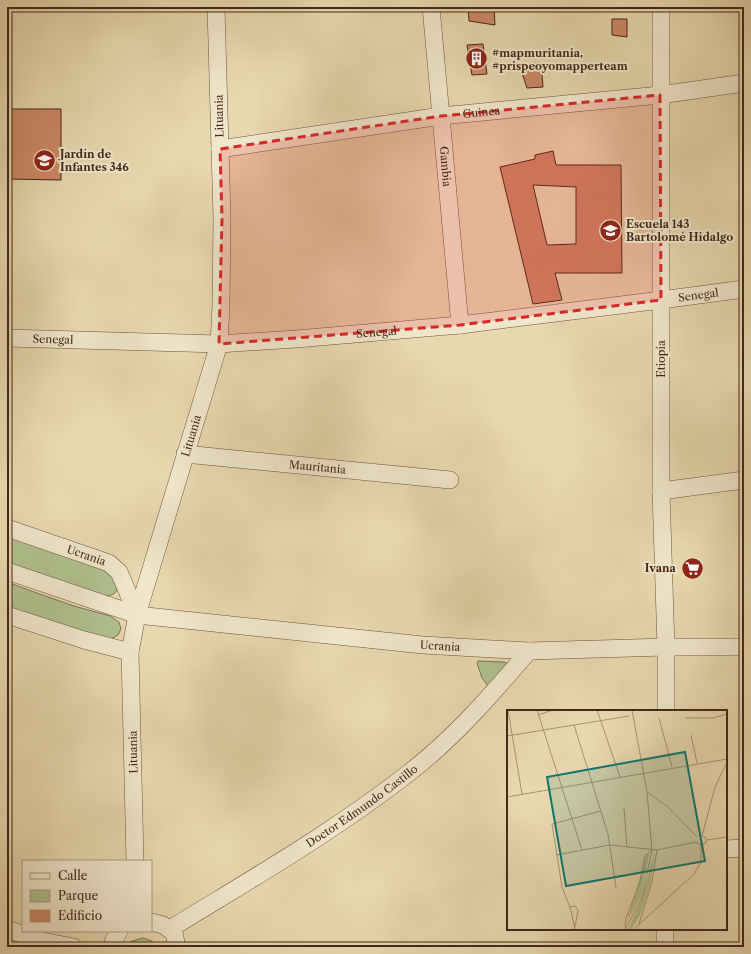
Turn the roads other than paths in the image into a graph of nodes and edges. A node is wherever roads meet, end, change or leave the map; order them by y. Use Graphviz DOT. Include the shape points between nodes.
graph roads {
  1 [pos="216,7"];
  2 [pos="431,7"];
  3 [pos="661,7"];
  4 [pos="744,83"];
  5 [pos="660,95"];
  6 [pos="441,116"];
  7 [pos="220,149"];
  8 [pos="744,288"];
  9 [pos="661,300"];
  10 [pos="460,325"];
  11 [pos="7,338"];
  12 [pos="219,344"];
  13 [pos="185,454"];
  14 [pos="450,480"];
  15 [pos="744,480"];
  16 [pos="661,491"];
  17 [pos="7,528"];
  18 [pos="7,571"];
  19 [pos="137,614"];
  20 [pos="7,615"];
  21 [pos="666,647"];
  22 [pos="744,647"];
  23 [pos="529,651"];
  24 [pos="130,652"];
  25 [pos="666,710"];
  26 [pos="744,848"];
  27 [pos="727,849"];
  28 [pos="135,860"];
  29 [pos="152,922"];
  30 [pos="7,929"];
  31 [pos="170,929"];
  32 [pos="665,930"];
  33 [pos="118,932"];
  34 [pos="73,947"];
  35 [pos="112,947"];
  36 [pos="177,947"];
  37 [pos="665,947"];
  1 -- 7 [label="street, Lituania"];
  2 -- 6 [label="street, Gambia"];
  3 -- 5 [label="street, Etiopía"];
  4 -- 5 [label="street, Guinea"];
  5 -- 6 [label="street, Guinea"];
  5 -- 9 [label="street, Etiopía"];
  6 -- 7 [label="street, Guinea"];
  6 -- 10 [label="street, Gambia"];
  7 -- 12 [label="street, Lituania" via="223,248"];
  8 -- 9 [label="street, Senegal"];
  9 -- 10 [label="street, Senegal"];
  9 -- 16 [label="street, Etiopía"];
  10 -- 12 [label="street, Senegal"];
  11 -- 12 [label="street, Senegal"];
  12 -- 13 [label="street, Lituania"];
  13 -- 14 [label="street, Mauritania"];
  13 -- 19 [label="street, Lituania"];
  15 -- 16 [label="street"];
  16 -- 21 [label="street, Etiopía"];
  17 -- 19 [label="street, Ucrania" via="109,563 119,572"];
  18 -- 19 [label="street, Ucrania"];
  19 -- 23 [label="street, Ucrania" via="424,645"];
  19 -- 24 [label="street, Lituania"];
  20 -- 24 [label="street"];
  21 -- 22 [label="street, Ucrania"];
  21 -- 23 [label="street, Ucrania"];
  21 -- 25 [label="street, Etiopía"];
  23 -- 31 [label="street, Doctor Edmundo Castillo" via="469,720 411,771 320,835"];
  24 -- 28 [label="street, Lituania"];
  26 -- 27 [label="street"];
  29 -- 31 [label="street"];
  30 -- 34 [label="street" via="42,941"];
  31 -- 36 [label="street" via="174,933"];
  32 -- 37 [label="street"];
  33 -- 35 [label="street"];
}
